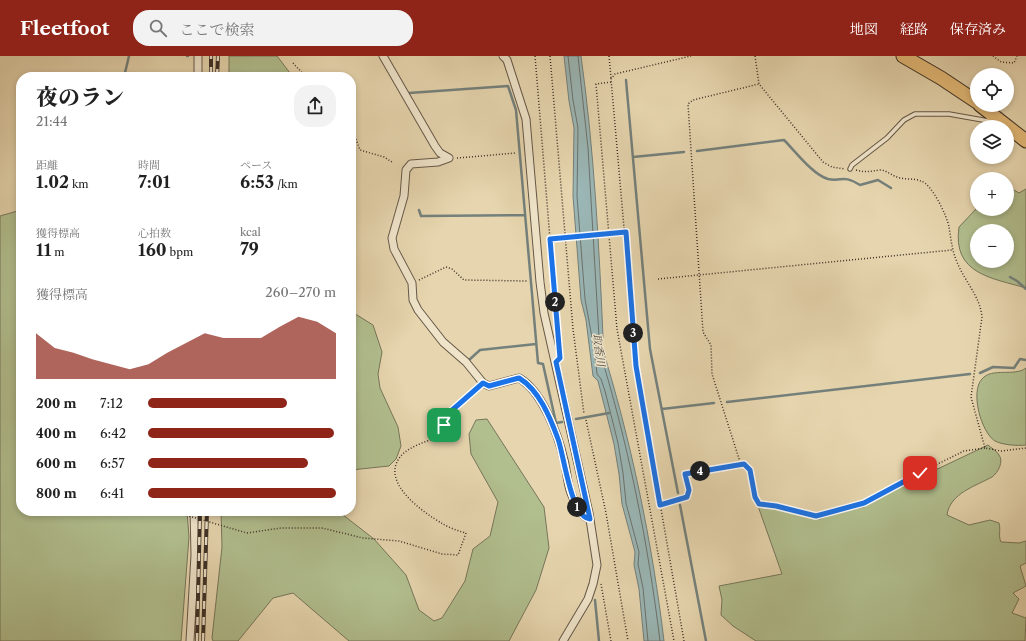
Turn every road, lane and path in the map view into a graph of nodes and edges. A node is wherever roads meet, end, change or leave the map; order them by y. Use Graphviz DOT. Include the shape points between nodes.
graph roads {
  1 [pos="198,56"];
  2 [pos="383,56"];
  3 [pos="503,56"];
  4 [pos="535,56"];
  5 [pos="550,56"];
  6 [pos="609,56"];
  7 [pos="691,56"];
  8 [pos="755,56"];
  9 [pos="903,56"];
  10 [pos="993,56"];
  11 [pos="1017,56"];
  12 [pos="293,63"];
  13 [pos="198,72"];
  14 [pos="301,72"];
  15 [pos="611,79"];
  16 [pos="612,82"];
  17 [pos="759,84"];
  18 [pos="970,97"];
  19 [pos="989,112"];
  20 [pos="983,120"];
  21 [pos="1000,120"];
  22 [pos="1014,131"];
  23 [pos="356,139"];
  24 [pos="1026,141"];
  25 [pos="516,153"];
  26 [pos="449,158"];
  27 [pos="392,162"];
  28 [pos="850,169"];
  29 [pos="626,232"];
  30 [pos="609,233"];
  31 [pos="565,238"];
  32 [pos="550,239"];
  33 [pos="952,250"];
  34 [pos="699,274"];
  35 [pos="658,280"];
  36 [pos="527,281"];
  37 [pos="412,283"];
  38 [pos="558,341"];
  39 [pos="483,383"];
  40 [pos="584,414"];
  41 [pos="586,420"];
  42 [pos="985,448"];
  43 [pos="1026,448"];
  44 [pos="741,465"];
  45 [pos="685,474"];
  46 [pos="681,475"];
  47 [pos="660,505"];
  48 [pos="189,516"];
  49 [pos="194,516"];
  50 [pos="590,519"];
  51 [pos="597,572"];
  52 [pos="190,641"];
  53 [pos="563,641"];
  54 [pos="611,641"];
  55 [pos="628,641"];
  56 [pos="674,641"];
  57 [pos="684,641"];
  1 -- 13 [label="street"];
  2 -- 26 [label="street" via="435,146 440,153"];
  3 -- 50 [label="street" via="507,60 526,119 544,313"];
  4 -- 32 [label="path"];
  5 -- 31 [label="path"];
  6 -- 15 [label="path"];
  7 -- 15 [label="path" via="615,74"];
  8 -- 17 [label="path"];
  9 -- 18 [label="highway"];
  10 -- 11 [label="path" via="1000,62 1014,63"];
  12 -- 14 [label="path"];
  15 -- 16 [label="path"];
  16 -- 29 [label="path"];
  16 -- 30 [label="path" via="596,84"];
  17 -- 28 [label="path" via="823,162 832,167"];
  17 -- 34 [label="path" via="693,100 688,104"];
  19 -- 21 [label="highway"];
  20 -- 28 [label="lane" via="949,114 915,114 904,120"];
  22 -- 24 [label="highway"];
  23 -- 27 [label="path" via="360,150"];
  25 -- 26 [label="path"];
  26 -- 37 [label="street" via="438,162 411,164 406,170 404,196 392,238 394,249"];
  28 -- 33 [label="path" via="866,173 883,170 904,179 920,180 928,185 949,225"];
  29 -- 30 [label="path"];
  29 -- 47 [label="path" via="636,366"];
  30 -- 31 [label="path"];
  30 -- 56 [label="path" via="617,329"];
  31 -- 32 [label="path"];
  31 -- 40 [label="path"];
  32 -- 38 [label="path"];
  33 -- 34 [label="path"];
  33 -- 42 [label="path" via="981,308 971,397"];
  34 -- 35 [label="path"];
  34 -- 44 [label="path" via="703,332 712,349 711,370"];
  36 -- 37 [label="path" via="464,280 446,266"];
  37 -- 39 [label="street" via="413,300 418,310 443,342 466,362"];
  39 -- 48 [label="path, bridge" via="450,412 441,436 410,449 396,463 395,478 418,508 444,525 466,533 458,555 442,554 399,542 364,538 322,528 281,528 247,533"];
  39 -- 50 [label="street" via="489,386 519,378 528,383 539,398 558,438 573,498 582,515"];
  41 -- 55 [label="path" via="606,513"];
  42 -- 43 [label="path" via="1001,451"];
  42 -- 44 [label="path" via="964,451 864,503 816,516 759,504 755,497 750,470 744,464"];
  44 -- 45 [label="path"];
  45 -- 46 [label="path"];
  45 -- 47 [label="path" via="689,490 687,497"];
  47 -- 57 [label="path"];
  49 -- 52 [label="street" via="195,555"];
  50 -- 51 [label="street"];
  51 -- 53 [label="street" via="588,599"];
  51 -- 54 [label="path" via="600,576"];
}
